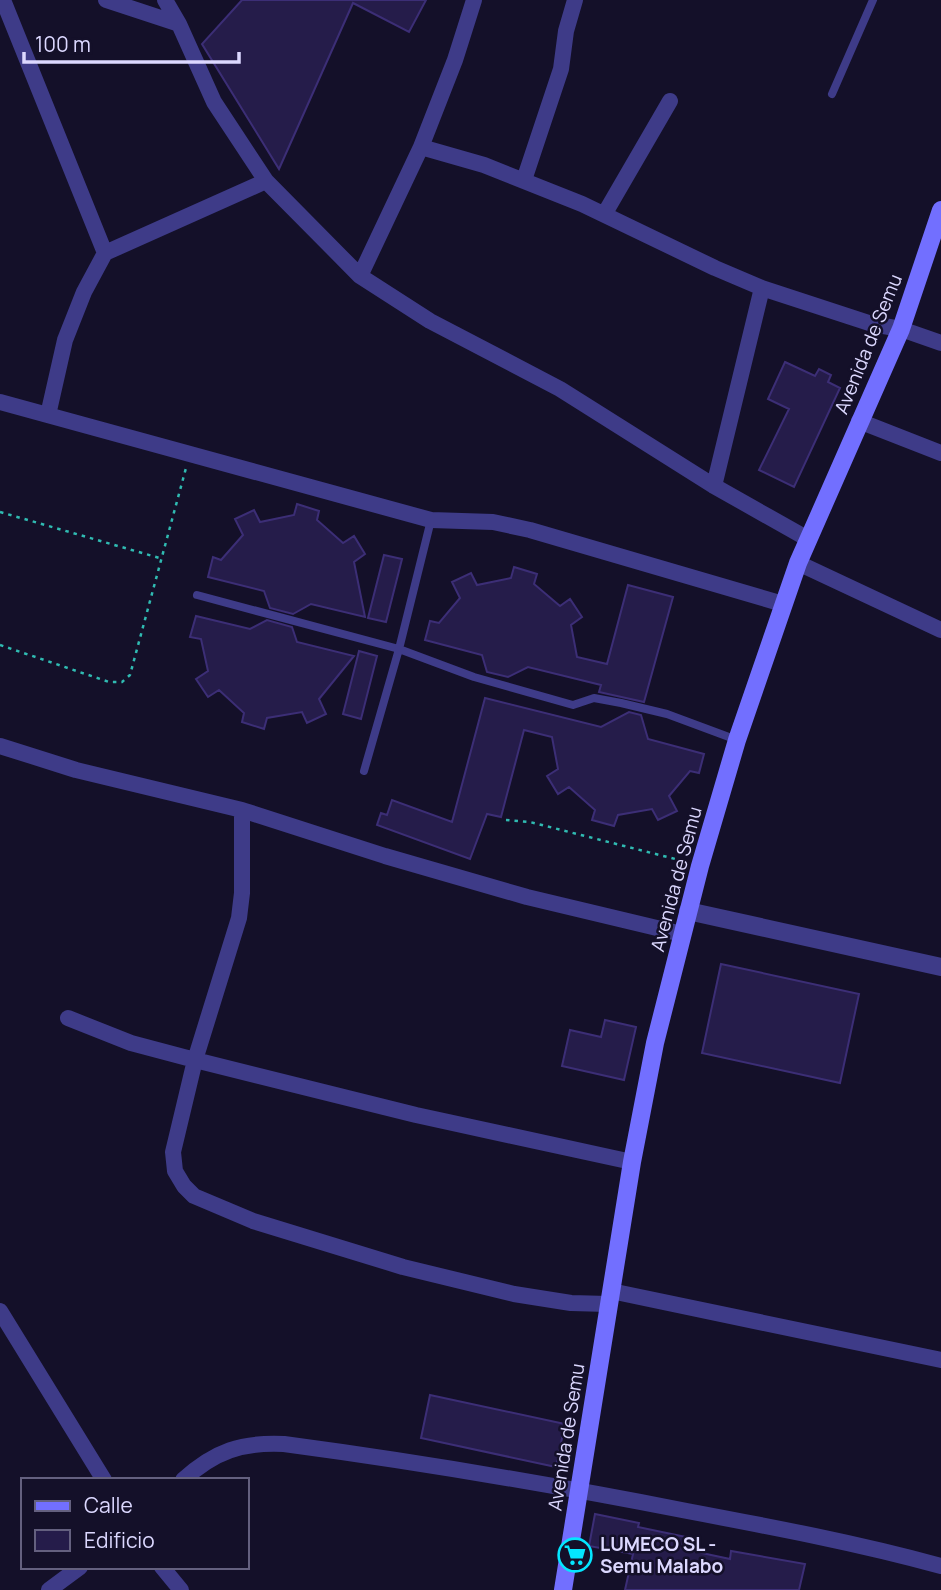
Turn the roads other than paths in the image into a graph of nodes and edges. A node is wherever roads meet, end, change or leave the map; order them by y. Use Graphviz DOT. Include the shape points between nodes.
graph roads {
  1 [pos="3,0"];
  2 [pos="106,0"];
  3 [pos="164,0"];
  4 [pos="474,0"];
  5 [pos="575,0"];
  6 [pos="873,0"];
  7 [pos="178,24"];
  8 [pos="832,94"];
  9 [pos="670,101"];
  10 [pos="421,147"];
  11 [pos="524,180"];
  12 [pos="266,181"];
  13 [pos="941,210"];
  14 [pos="605,213"];
  15 [pos="938,232"];
  16 [pos="105,253"];
  17 [pos="360,276"];
  18 [pos="762,288"];
  19 [pos="901,329"];
  20 [pos="941,343"];
  21 [pos="0,402"];
  22 [pos="48,415"];
  23 [pos="859,421"];
  24 [pos="941,453"];
  25 [pos="714,486"];
  26 [pos="431,520"];
  27 [pos="808,539"];
  28 [pos="798,563"];
  29 [pos="197,595"];
  30 [pos="783,604"];
  31 [pos="941,630"];
  32 [pos="399,649"];
  33 [pos="737,740"];
  34 [pos="0,746"];
  35 [pos="364,771"];
  36 [pos="242,810"];
  37 [pos="688,911"];
  38 [pos="682,934"];
  39 [pos="941,967"];
  40 [pos="68,1018"];
  41 [pos="195,1060"];
  42 [pos="632,1162"];
  43 [pos="609,1298"];
  44 [pos="0,1311"];
  45 [pos="941,1360"];
  46 [pos="103,1478"];
  47 [pos="186,1478"];
  48 [pos="579,1490"];
  49 [pos="941,1566"];
  50 [pos="77,1569"];
  51 [pos="164,1569"];
  52 [pos="50,1590"];
  53 [pos="181,1590"];
  54 [pos="563,1590"];
  1 -- 16 [label="street"];
  2 -- 7 [label="street"];
  3 -- 7 [label="street"];
  4 -- 10 [label="street"];
  5 -- 11 [label="street" via="561,69"];
  6 -- 8 [label="lane"];
  7 -- 12 [label="street" via="214,102"];
  9 -- 14 [label="street"];
  10 -- 11 [label="street"];
  10 -- 17 [label="street"];
  11 -- 14 [label="street"];
  12 -- 16 [label="street"];
  12 -- 17 [label="street"];
  13 -- 15 [label="main road, Avenida de Semu"];
  14 -- 18 [label="street"];
  15 -- 19 [label="main road, Avenida de Semu"];
  16 -- 22 [label="street" via="65,340"];
  17 -- 25 [label="street" via="430,321 560,389"];
  18 -- 19 [label="street"];
  18 -- 25 [label="street"];
  19 -- 20 [label="street"];
  19 -- 23 [label="main road, Avenida de Semu"];
  21 -- 22 [label="street"];
  22 -- 26 [label="street"];
  23 -- 24 [label="street"];
  23 -- 27 [label="main road, Avenida de Semu"];
  25 -- 27 [label="street"];
  26 -- 30 [label="street" via="494,522 530,530"];
  26 -- 32 [label="lane"];
  27 -- 28 [label="main road, Avenida de Semu"];
  28 -- 30 [label="main road, Avenida de Semu"];
  28 -- 31 [label="street"];
  29 -- 32 [label="lane"];
  30 -- 33 [label="main road, Avenida de Semu"];
  32 -- 33 [label="lane" via="474,677 573,705 594,698 621,703"];
  32 -- 35 [label="lane"];
  33 -- 37 [label="main road, Avenida de Semu"];
  34 -- 36 [label="street" via="76,770"];
  36 -- 38 [label="street" via="527,897"];
  36 -- 41 [label="street" via="239,919"];
  37 -- 38 [label="main road, Avenida de Semu"];
  37 -- 39 [label="street"];
  38 -- 42 [label="main road, Avenida de Semu" via="654,1043"];
  40 -- 41 [label="street" via="131,1043"];
  41 -- 42 [label="street"];
  41 -- 43 [label="street" via="173,1152 175,1171 194,1196 253,1221 403,1267 571,1303"];
  42 -- 43 [label="main road, Avenida de Semu"];
  43 -- 45 [label="street"];
  43 -- 48 [label="main road, Avenida de Semu"];
  44 -- 46 [label="street"];
  47 -- 48 [label="street" via="218,1454 267,1443"];
  48 -- 49 [label="street"];
  48 -- 54 [label="main road, Avenida de Semu"];
  50 -- 52 [label="street"];
  51 -- 53 [label="street"];
}
